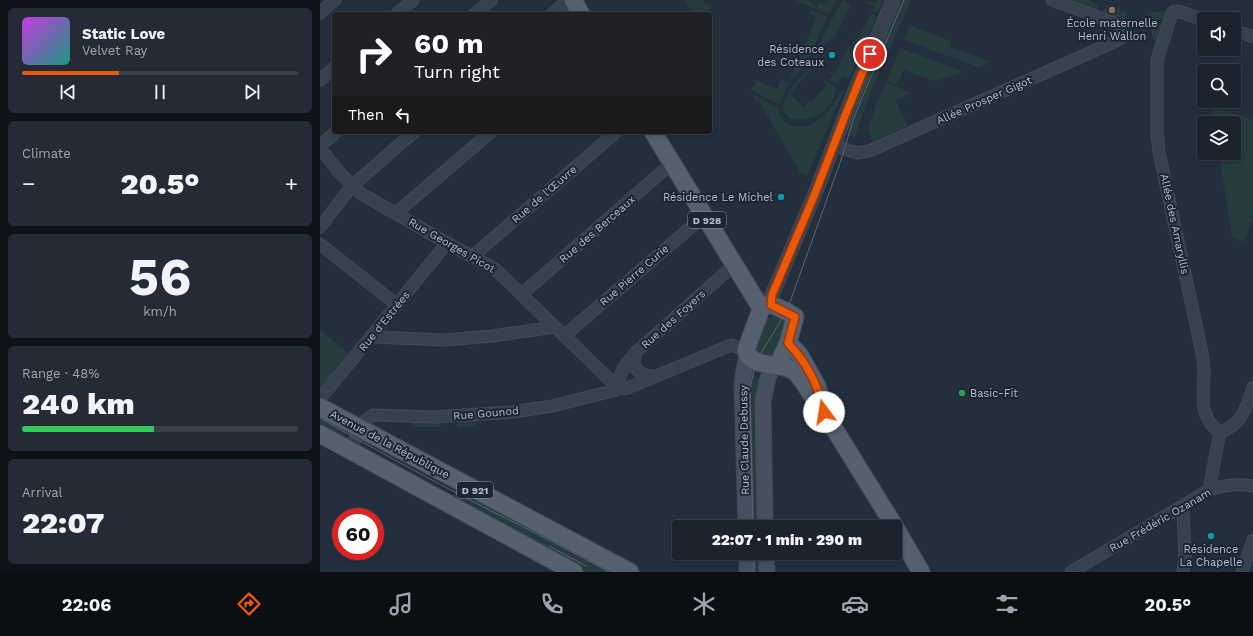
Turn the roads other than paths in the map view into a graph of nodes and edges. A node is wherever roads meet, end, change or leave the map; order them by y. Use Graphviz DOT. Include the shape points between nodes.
graph roads {
  1 [pos="335,0"];
  2 [pos="413,0"];
  3 [pos="491,0"];
  4 [pos="568,0"];
  5 [pos="573,0"];
  6 [pos="893,0"];
  7 [pos="1052,0"];
  8 [pos="398,12"];
  9 [pos="476,12"];
  10 [pos="554,12"];
  11 [pos="580,12"];
  12 [pos="320,13"];
  13 [pos="1197,18"];
  14 [pos="1241,33"];
  15 [pos="1253,37"];
  16 [pos="332,70"];
  17 [pos="320,80"];
  18 [pos="334,134"];
  19 [pos="412,134"];
  20 [pos="488,134"];
  21 [pos="614,134"];
  22 [pos="654,134"];
  23 [pos="834,146"];
  24 [pos="320,147"];
  25 [pos="672,163"];
  26 [pos="352,186"];
  27 [pos="396,213"];
  28 [pos="704,216"];
  29 [pos="320,227"];
  30 [pos="447,243"];
  31 [pos="320,244"];
  32 [pos="473,256"];
  33 [pos="734,265"];
  34 [pos="522,294"];
  35 [pos="397,305"];
  36 [pos="766,306"];
  37 [pos="555,327"];
  38 [pos="565,335"];
  39 [pos="371,337"];
  40 [pos="788,343"];
  41 [pos="636,352"];
  42 [pos="746,352"];
  43 [pos="776,366"];
  44 [pos="653,376"];
  45 [pos="619,385"];
  46 [pos="1253,388"];
  47 [pos="320,399"];
  48 [pos="320,407"];
  49 [pos="824,412"];
  50 [pos="361,429"];
  51 [pos="1220,432"];
  52 [pos="320,434"];
  53 [pos="349,450"];
  54 [pos="1253,486"];
  55 [pos="1210,490"];
  56 [pos="1183,507"];
  57 [pos="746,520"];
  58 [pos="765,520"];
  59 [pos="891,520"];
  60 [pos="902,539"];
  61 [pos="1253,540"];
  62 [pos="747,560"];
  63 [pos="766,560"];
  64 [pos="574,572"];
  65 [pos="630,572"];
  66 [pos="747,572"];
  67 [pos="767,572"];
  68 [pos="921,572"];
  69 [pos="1071,572"];
  70 [pos="1183,572"];
  71 [pos="1242,572"];
  1 -- 12 [label="street"];
  2 -- 8 [label="street"];
  3 -- 9 [label="street"];
  4 -- 10 [label="street"];
  5 -- 11 [label="main road"];
  6 -- 23 [label="street"];
  7 -- 23 [label="street, Allée Prosper Gigot" via="1120,25 1124,28 1124,36 1118,41 874,148 854,153"];
  13 -- 51 [label="street, Allée des Amaryllis" via="1178,11 1173,12 1157,60 1158,141 1202,353 1204,412 1209,423"];
  14 -- 15 [label="street"];
  16 -- 17 [label="street"];
  18 -- 24 [label="street"];
  19 -- 26 [label="street"];
  20 -- 27 [label="street"];
  21 -- 32 [label="street, Rue de l'Œuvre"];
  22 -- 25 [label="main road, D 928"];
  23 -- 36 [label="street"];
  24 -- 26 [label="street, Rue Georges Picot"];
  25 -- 28 [label="main road, D 928"];
  25 -- 34 [label="street, Rue des Berceaux"];
  26 -- 27 [label="street, Rue Georges Picot"];
  26 -- 29 [label="street"];
  27 -- 30 [label="street, Rue Georges Picot"];
  28 -- 33 [label="main road, D 928"];
  28 -- 38 [label="street, Rue Pierre Curie"];
  30 -- 32 [label="street, Rue Georges Picot"];
  30 -- 35 [label="street, Rue d'Estrées"];
  31 -- 35 [label="street"];
  32 -- 34 [label="street, Rue Georges Picot" via="496,268"];
  33 -- 36 [label="main road, D 928"];
  33 -- 41 [label="street, Rue des Foyers"];
  34 -- 37 [label="street, Rue Georges Picot"];
  35 -- 39 [label="street, Rue d'Estrées"];
  36 -- 40 [label="main road" via="795,317"];
  36 -- 42 [label="main road"];
  37 -- 38 [label="street, Rue Georges Picot"];
  37 -- 39 [label="street" via="445,340"];
  38 -- 45 [label="street, Rue Georges Picot"];
  39 -- 47 [label="street, Rue d'Estrées"];
  40 -- 43 [label="main road"];
  40 -- 49 [label="main road" via="799,354 817,386"];
  41 -- 44 [label="street" via="633,361 635,368 641,374"];
  41 -- 45 [label="street, Rue des Foyers" via="624,367"];
  42 -- 43 [label="main road" via="750,358"];
  42 -- 44 [label="street, Rue Gounod" via="731,344"];
  42 -- 57 [label="main road, Rue Claude Debussy" via="742,383"];
  43 -- 49 [label="main road" via="795,372"];
  43 -- 58 [label="main road, Rue Claude Debussy" via="768,378 763,401"];
  44 -- 45 [label="street, Rue Gounod"];
  45 -- 50 [label="street, Rue Gounod" via="553,406 512,412 435,417 373,415"];
  46 -- 51 [label="street" via="1240,419 1232,427"];
  48 -- 50 [label="main road, Avenue de la République / D 921"];
  49 -- 59 [label="main road"];
  50 -- 53 [label="street"];
  50 -- 65 [label="main road, Avenue de la République / D 921"];
  51 -- 55 [label="street"];
  52 -- 53 [label="main road, D 921"];
  53 -- 64 [label="main road, D 921"];
  54 -- 55 [label="street, Rue Frédéric Ozanam" via="1223,486"];
  55 -- 56 [label="street, Rue Frédéric Ozanam"];
  56 -- 69 [label="street, Rue Frédéric Ozanam"];
  56 -- 70 [label="street"];
  60 -- 68 [label="main road"];
  61 -- 71 [label="street"];
  62 -- 66 [label="main road"];
  63 -- 67 [label="main road"];
}
